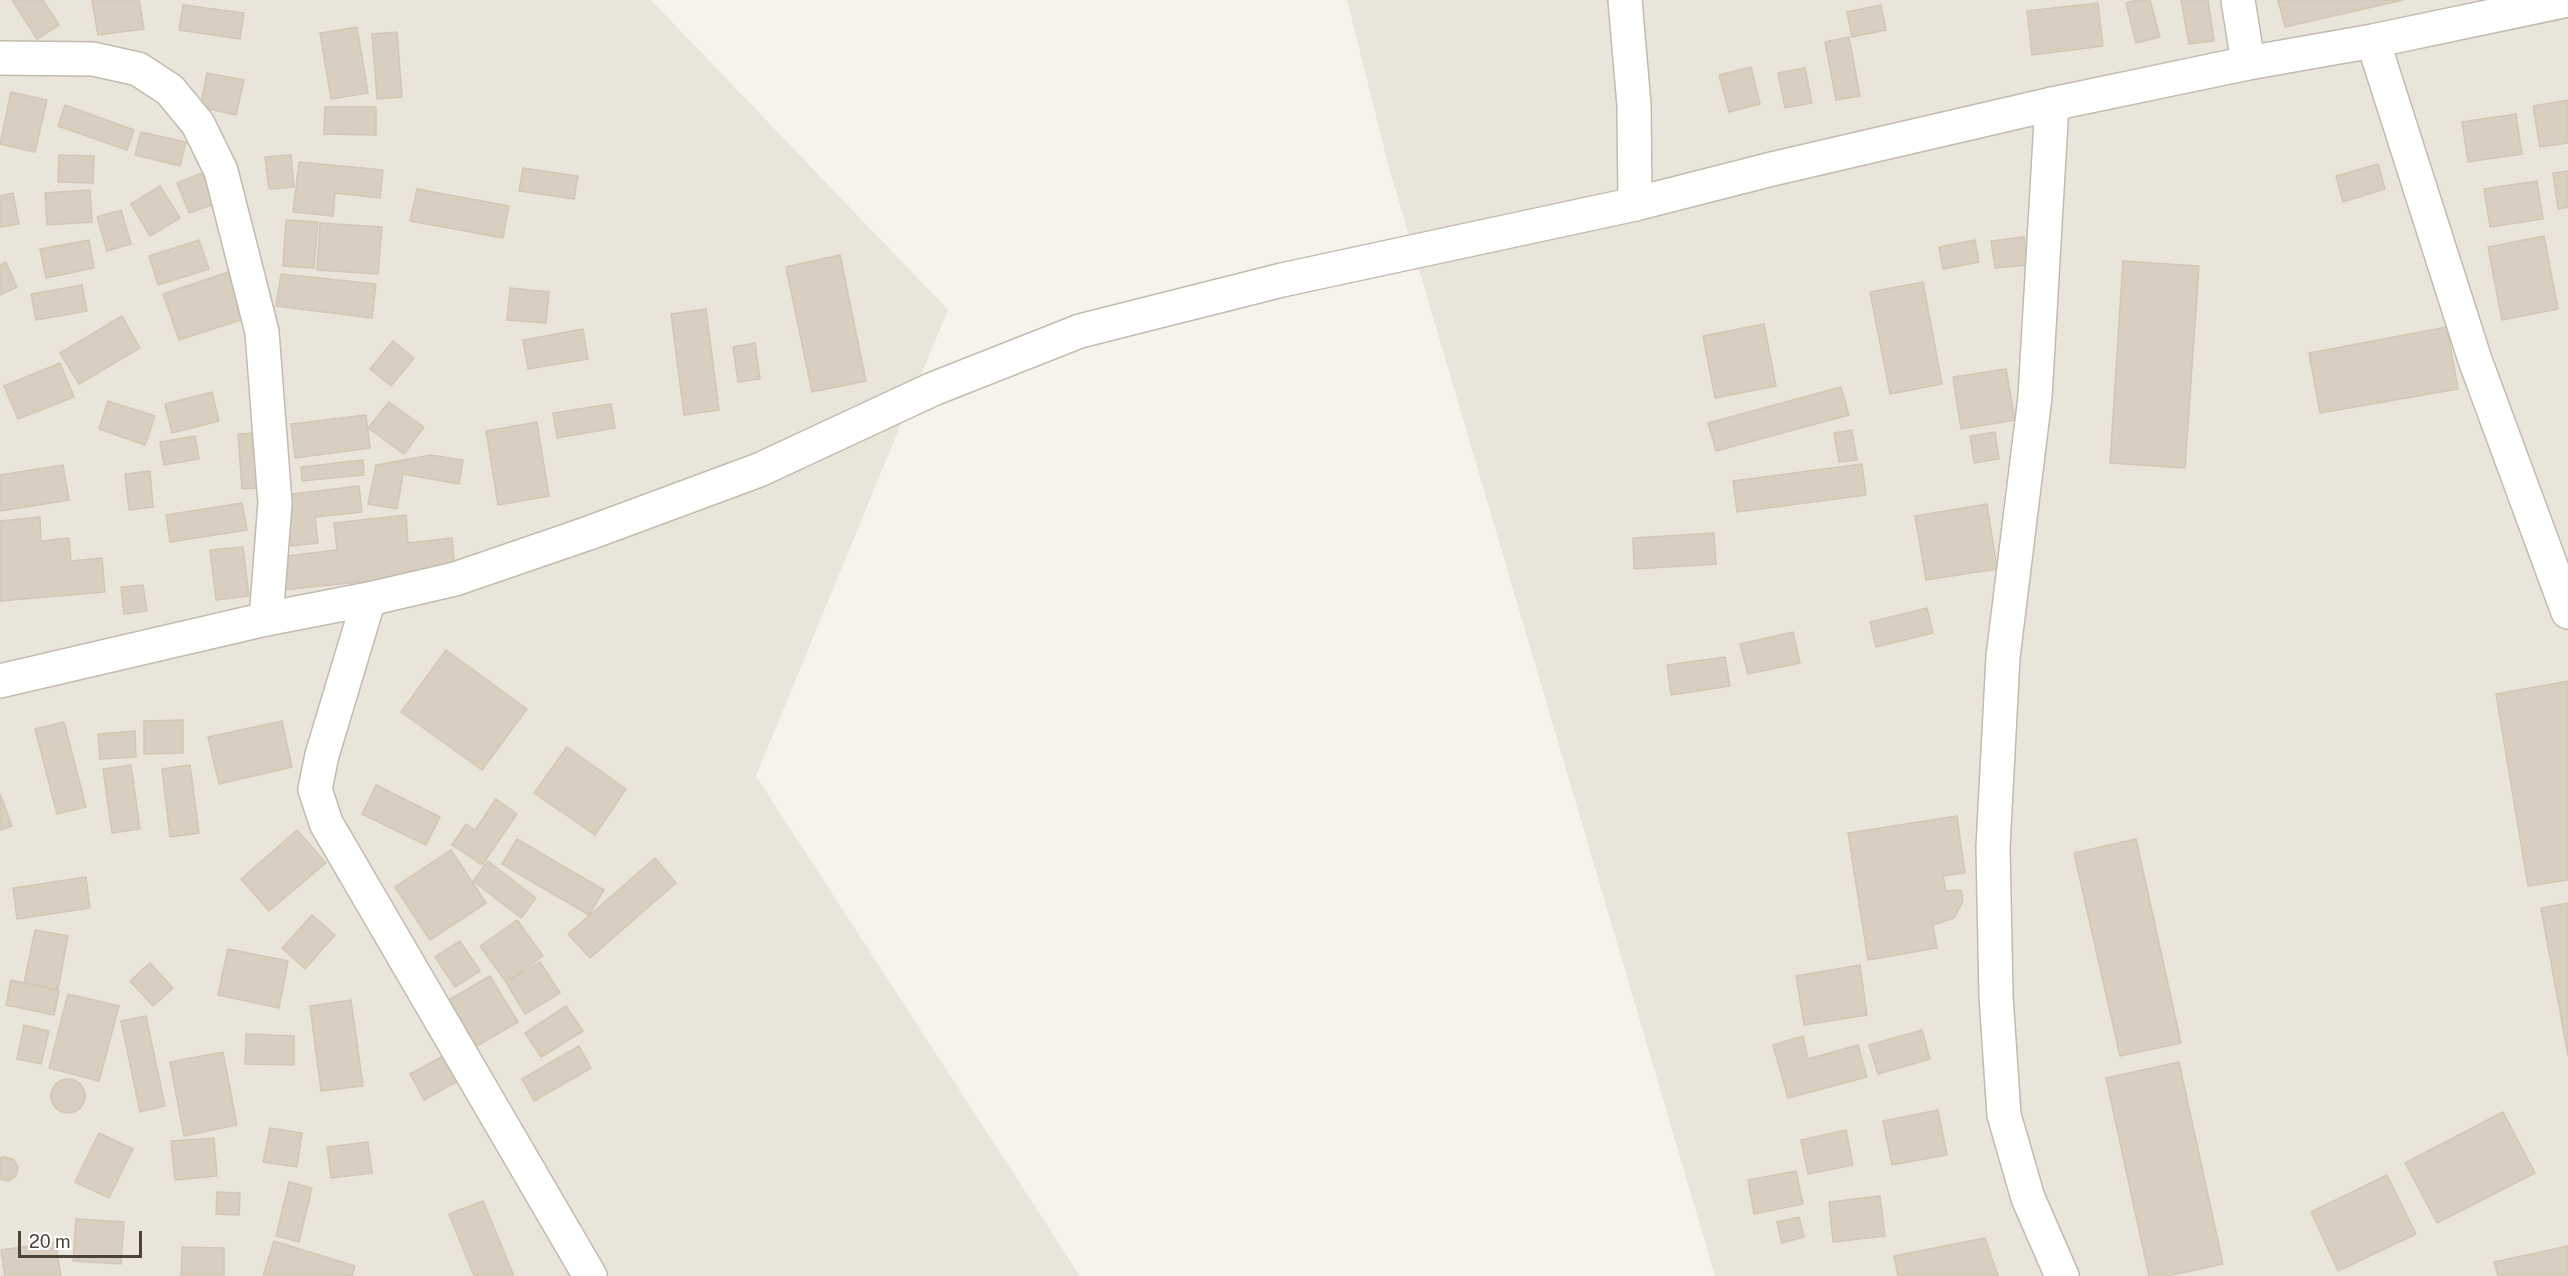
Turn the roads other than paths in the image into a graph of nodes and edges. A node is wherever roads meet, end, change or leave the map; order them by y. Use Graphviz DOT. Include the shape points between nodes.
graph roads {
  1 [pos="1625,0"];
  2 [pos="2238,0"];
  3 [pos="2568,0"];
  4 [pos="2373,41"];
  5 [pos="0,58"];
  6 [pos="2248,63"];
  7 [pos="2052,104"];
  8 [pos="1635,204"];
  9 [pos="369,599"];
  10 [pos="2568,612"];
  11 [pos="266,619"];
  12 [pos="0,681"];
  13 [pos="590,1276"];
  14 [pos="2062,1276"];
  1 -- 8 [label="street" via="1634,105"];
  2 -- 6 [label="street"];
  3 -- 4 [label="street"];
  4 -- 6 [label="street"];
  4 -- 10 [label="street" via="2475,360"];
  5 -- 11 [label="street" via="93,59 138,69 170,90 203,133 221,171 262,332 274,503"];
  6 -- 7 [label="street"];
  7 -- 8 [label="street"];
  7 -- 14 [label="street" via="2035,397 2003,657 1993,847 1996,996 2004,1116 2028,1198"];
  8 -- 9 [label="street" via="1282,280 1080,331 933,390 759,470 455,579"];
  9 -- 11 [label="street"];
  9 -- 13 [label="street" via="315,789 326,823"];
  11 -- 12 [label="street"];
}
